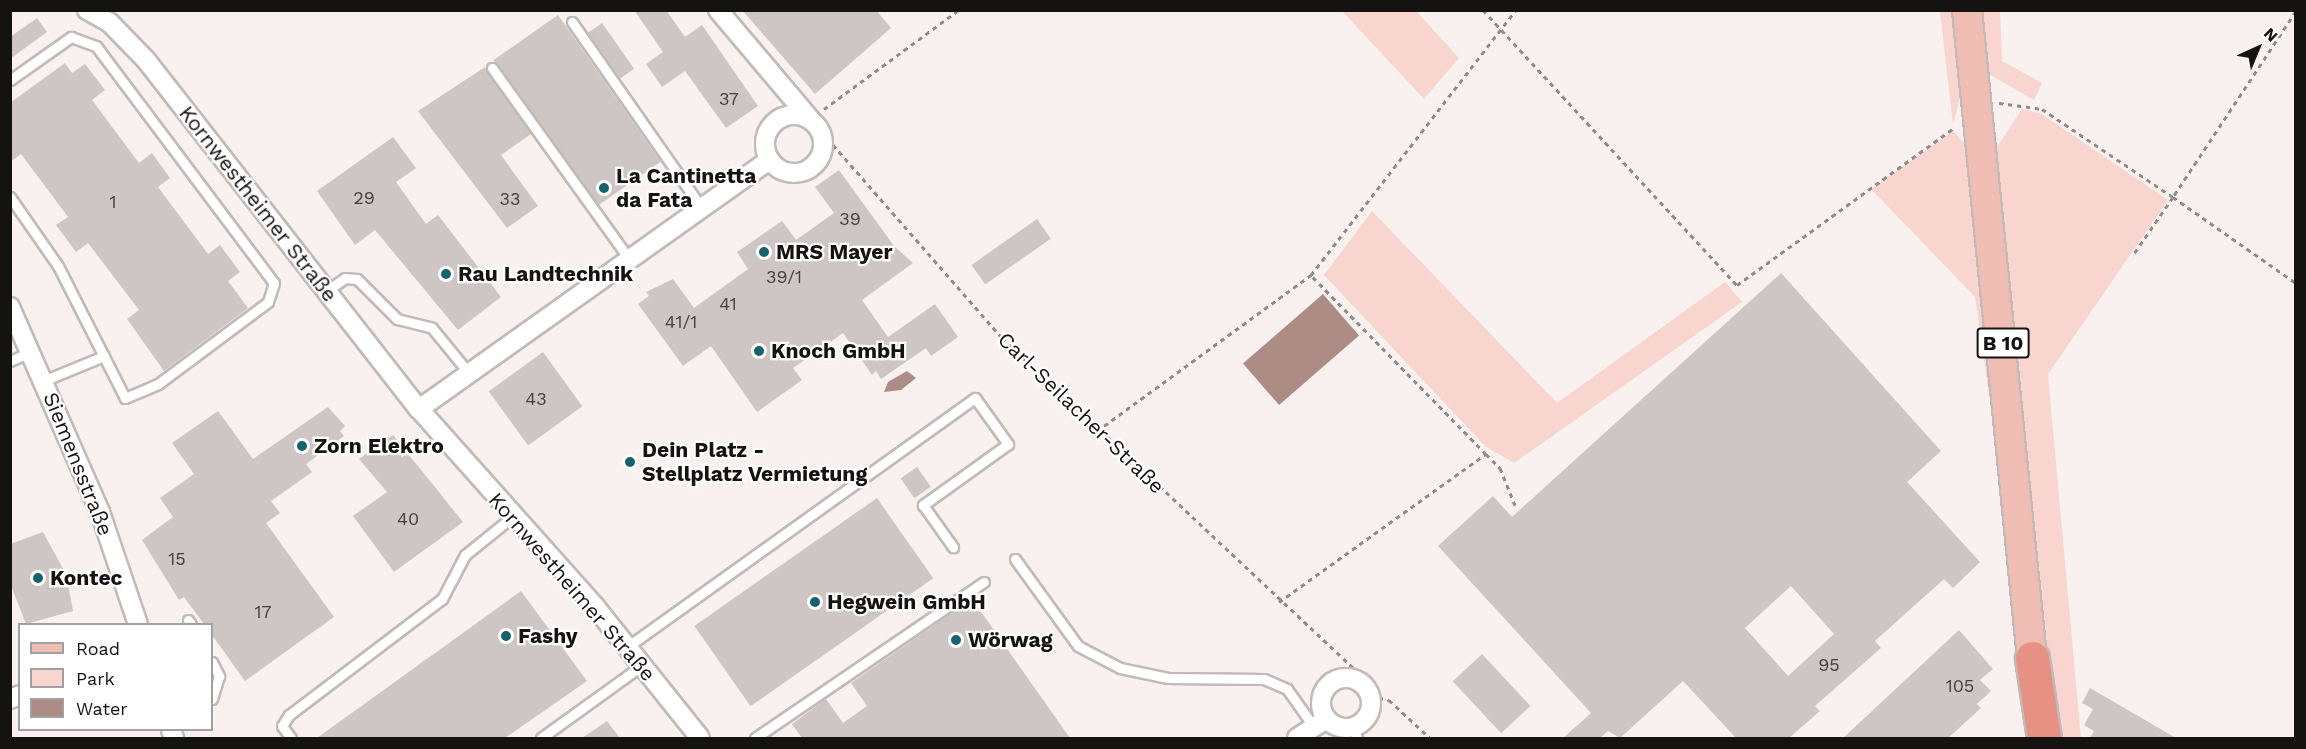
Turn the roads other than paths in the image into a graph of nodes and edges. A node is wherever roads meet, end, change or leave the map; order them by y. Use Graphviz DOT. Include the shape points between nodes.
graph roads {
  1 [pos="87,10"];
  2 [pos="718,10"];
  3 [pos="1967,10"];
  4 [pos="572,22"];
  5 [pos="492,68"];
  6 [pos="10,80"];
  7 [pos="815,125"];
  8 [pos="769,160"];
  9 [pos="10,197"];
  10 [pos="701,207"];
  11 [pos="628,259"];
  12 [pos="325,292"];
  13 [pos="10,307"];
  14 [pos="30,352"];
  15 [pos="104,356"];
  16 [pos="10,361"];
  17 [pos="468,372"];
  18 [pos="43,381"];
  19 [pos="419,409"];
  20 [pos="512,517"];
  21 [pos="953,547"];
  22 [pos="1015,558"];
  23 [pos="984,582"];
  24 [pos="138,623"];
  25 [pos="627,647"];
  26 [pos="2032,658"];
  27 [pos="213,664"];
  28 [pos="641,666"];
  29 [pos="213,696"];
  30 [pos="1320,723"];
  31 [pos="1355,733"];
  32 [pos="291,738"];
  33 [pos="541,738"];
  34 [pos="700,738"];
  35 [pos="755,738"];
  36 [pos="1297,738"];
  37 [pos="2032,738"];
  38 [pos="2044,738"];
  1 -- 12 [label="street, Kornwestheimer Straße" via="110,23 146,60"];
  2 -- 7 [label="street"];
  3 -- 26 [label="main road, B 10"];
  4 -- 10 [label="lane"];
  5 -- 11 [label="lane"];
  6 -- 15 [label="lane" via="70,37 96,46 274,283 268,302 158,384 125,398"];
  7 -- 8 [label="street" via="795,114 772,124 765,141"];
  7 -- 8 [label="street" via="821,155 814,166 790,173"];
  8 -- 10 [label="street"];
  9 -- 15 [label="lane" via="58,266"];
  10 -- 11 [label="street"];
  11 -- 17 [label="street"];
  12 -- 17 [label="lane" via="345,278 357,279 397,319 432,328"];
  12 -- 19 [label="street, Kornwestheimer Straße"];
  13 -- 14 [label="street, Siemensstraße"];
  14 -- 16 [label="lane"];
  14 -- 18 [label="street, Siemensstraße"];
  15 -- 18 [label="lane"];
  17 -- 19 [label="street"];
  18 -- 24 [label="street, Siemensstraße" via="100,512"];
  19 -- 20 [label="street, Kornwestheimer Straße"];
  20 -- 25 [label="street, Kornwestheimer Straße"];
  20 -- 32 [label="lane" via="465,555 442,599 289,715 282,726"];
  21 -- 25 [label="lane" via="923,505 1008,444 975,398"];
  22 -- 30 [label="lane" via="1078,646 1120,668 1168,678 1264,679 1287,689"];
  23 -- 35 [label="lane"];
  25 -- 28 [label="street, Kornwestheimer Straße"];
  26 -- 37 [label="highway, B 10"];
  26 -- 38 [label="highway, B 10"];
  27 -- 29 [label="lane" via="219,676"];
  28 -- 33 [label="lane"];
  28 -- 34 [label="street, Kornwestheimer Straße"];
  30 -- 31 [label="street"];
  30 -- 31 [label="street" via="1320,698 1325,687 1345,677 1356,680 1370,695 1367,717"];
  30 -- 36 [label="street"];
}
